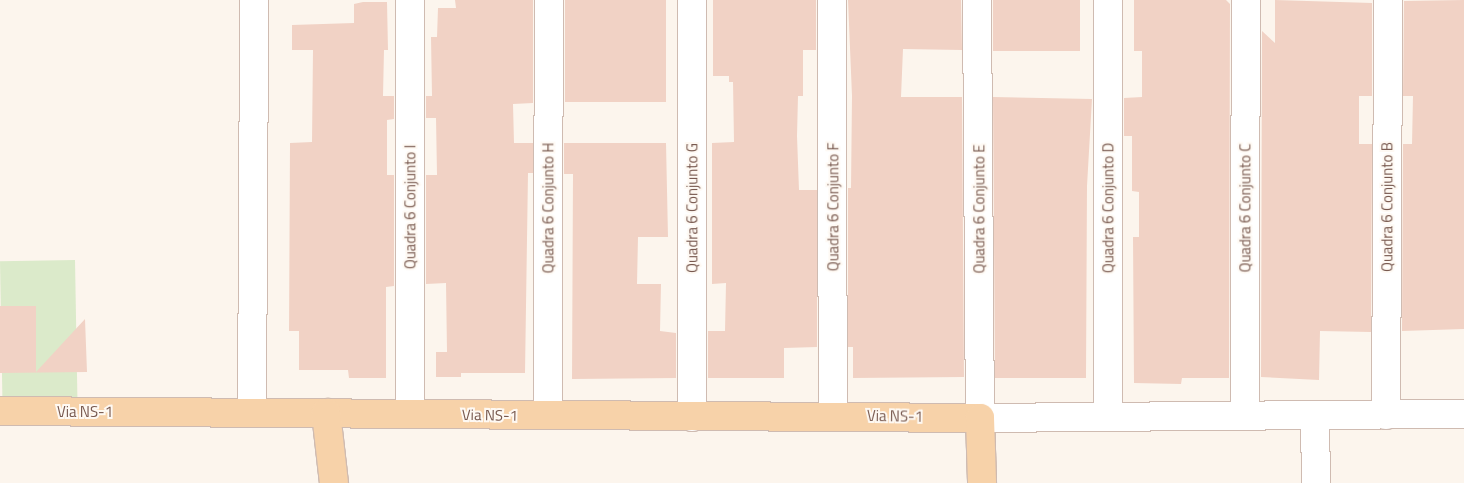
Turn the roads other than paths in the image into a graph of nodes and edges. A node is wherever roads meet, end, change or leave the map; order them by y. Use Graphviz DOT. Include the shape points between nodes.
graph roads {
  1 [pos="254,0"];
  2 [pos="410,0"];
  3 [pos="549,0"];
  4 [pos="692,0"];
  5 [pos="832,0"];
  6 [pos="977,0"];
  7 [pos="1108,0"];
  8 [pos="1246,0"];
  9 [pos="1388,0"];
  10 [pos="0,412"];
  11 [pos="252,412"];
  12 [pos="326,413"];
  13 [pos="410,413"];
  14 [pos="1386,414"];
  15 [pos="1464,414"];
  16 [pos="548,415"];
  17 [pos="833,415"];
  18 [pos="1245,415"];
  19 [pos="1315,415"];
  20 [pos="692,417"];
  21 [pos="1108,417"];
  22 [pos="980,418"];
  23 [pos="334,483"];
  24 [pos="982,483"];
  25 [pos="1316,483"];
  1 -- 11 [label="street"];
  2 -- 13 [label="street, Quadra 6 Conjunto I"];
  3 -- 16 [label="street, Quadra 6 Conjunto H"];
  4 -- 20 [label="street, Quadra 6 Conjunto G"];
  5 -- 17 [label="street, Quadra 6 Conjunto F"];
  6 -- 22 [label="street, Quadra 6 Conjunto E"];
  7 -- 21 [label="street, Quadra 6 Conjunto D"];
  8 -- 18 [label="street, Quadra 6 Conjunto C"];
  9 -- 14 [label="street, Quadra 6 Conjunto B"];
  10 -- 11 [label="main road, Via NS-1"];
  11 -- 12 [label="main road, Via NS-1"];
  12 -- 13 [label="main road, Via NS-1"];
  12 -- 23 [label="main road"];
  13 -- 16 [label="main road, Via NS-1"];
  14 -- 15 [label="street"];
  14 -- 19 [label="street"];
  16 -- 20 [label="main road, Via NS-1"];
  17 -- 20 [label="main road, Via NS-1"];
  17 -- 22 [label="main road, Via NS-1"];
  18 -- 19 [label="street"];
  18 -- 21 [label="street"];
  19 -- 25 [label="street"];
  21 -- 22 [label="street"];
  22 -- 24 [label="main road"];
}
